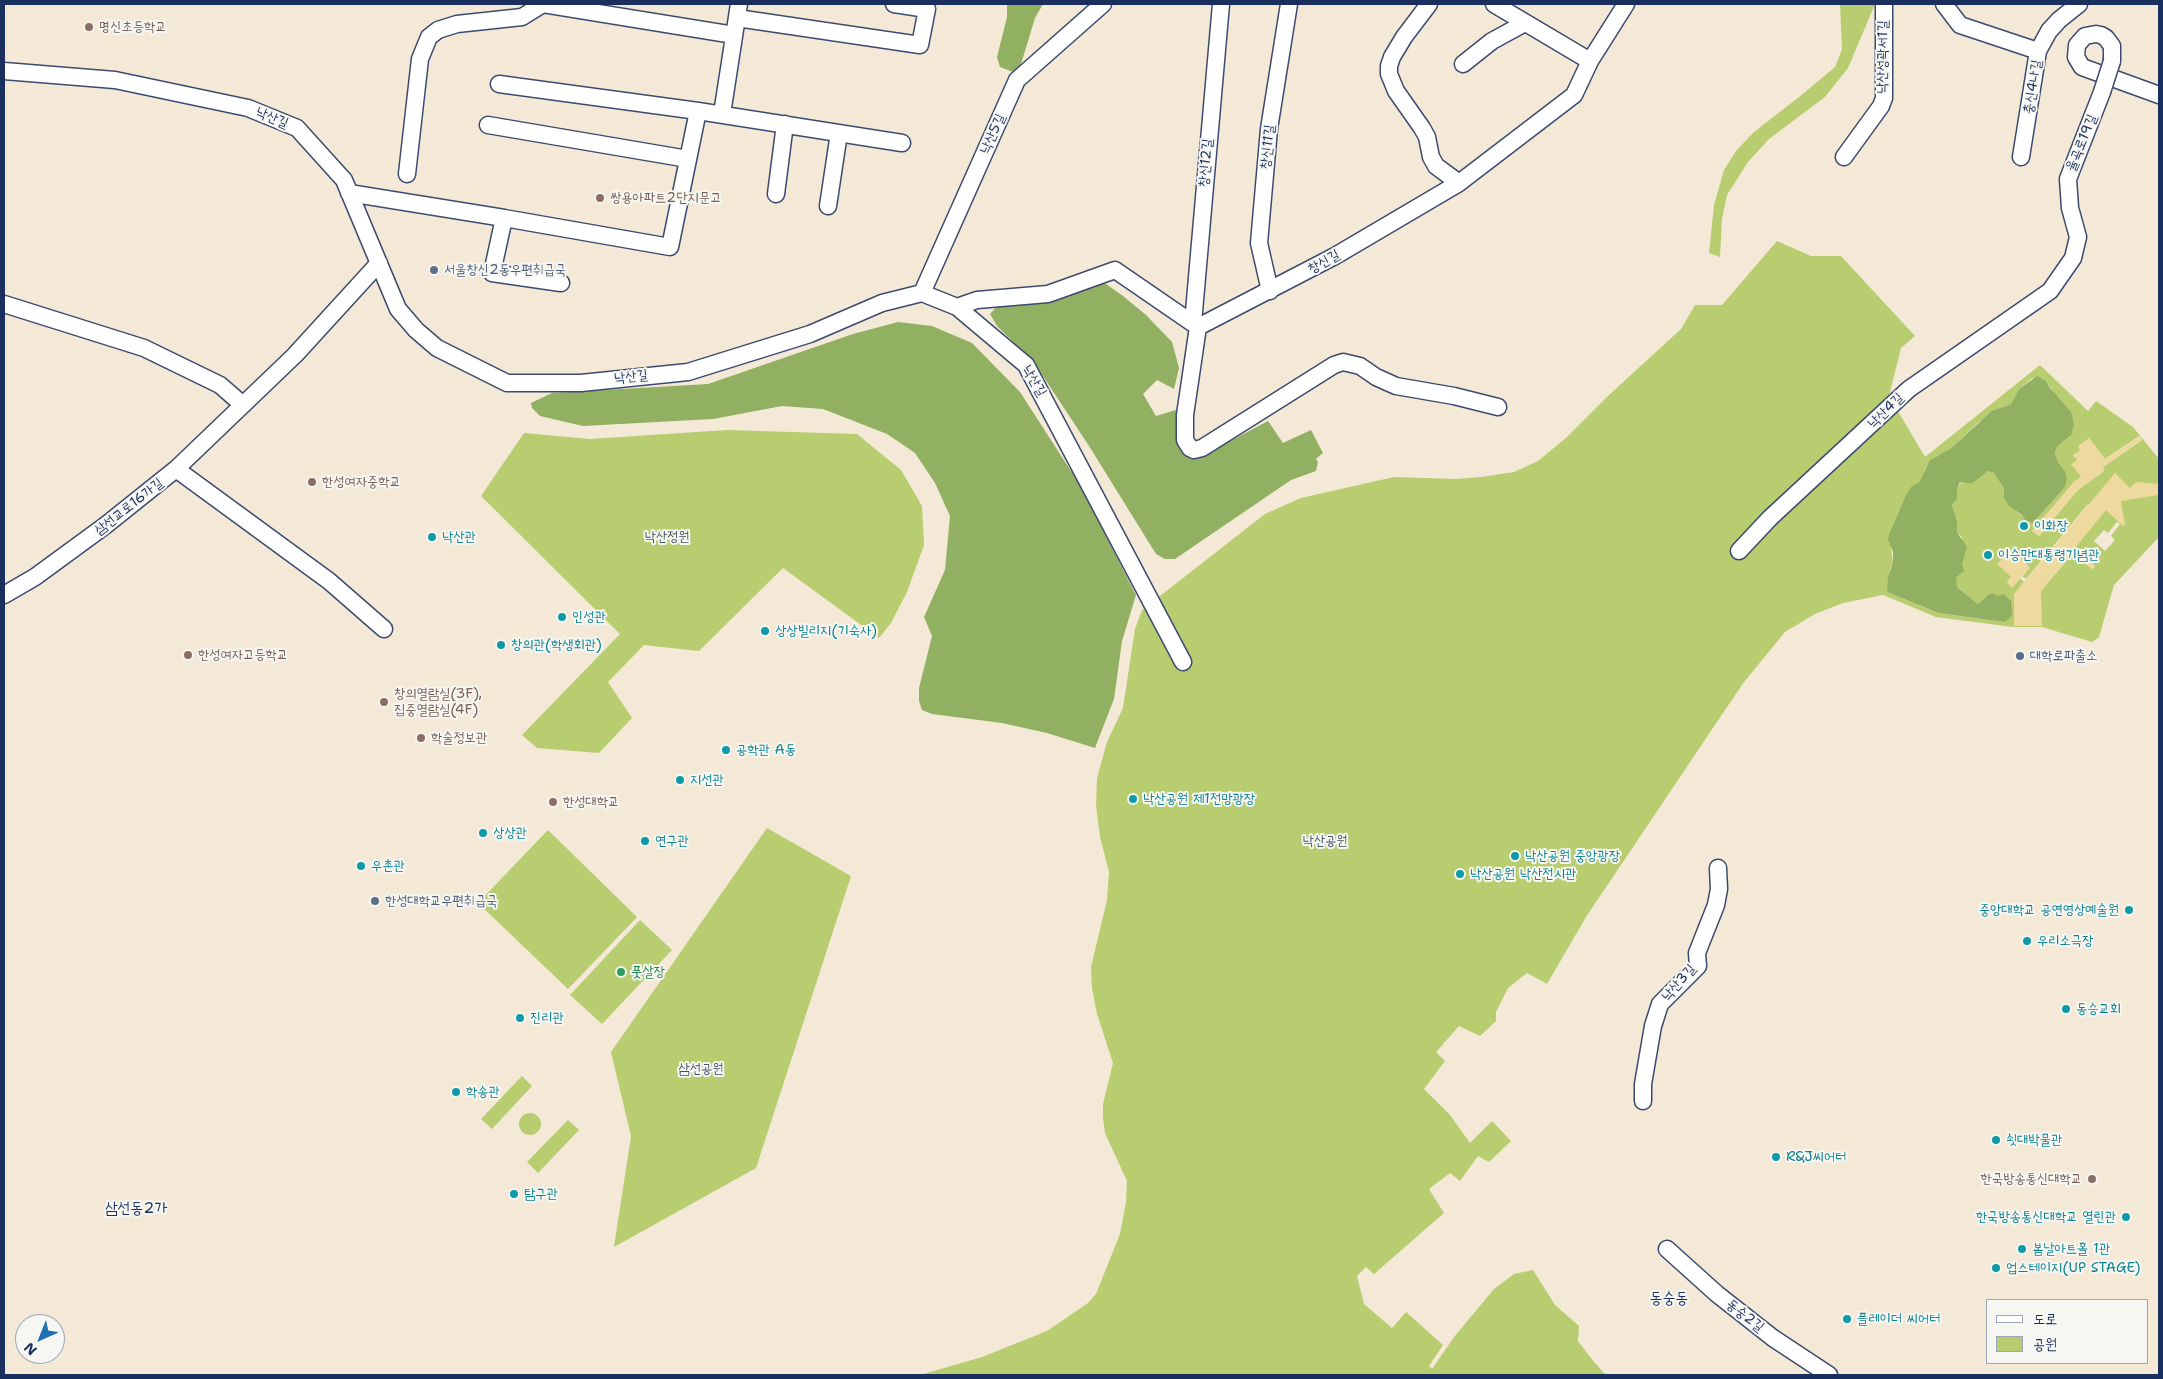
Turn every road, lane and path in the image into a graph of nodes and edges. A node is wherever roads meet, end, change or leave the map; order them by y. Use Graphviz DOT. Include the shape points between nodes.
graph roads {
  1 [pos="543,4"];
  2 [pos="894,4"];
  3 [pos="1103,4"];
  4 [pos="1221,4"];
  5 [pos="1289,4"];
  6 [pos="1429,4"];
  7 [pos="1494,4"];
  8 [pos="1626,4"];
  9 [pos="1884,4"];
  10 [pos="1944,4"];
  11 [pos="2079,4"];
  12 [pos="738,11"];
  13 [pos="1525,23"];
  14 [pos="734,35"];
  15 [pos="2038,51"];
  16 [pos="1590,61"];
  17 [pos="1463,64"];
  18 [pos="4,71"];
  19 [pos="499,84"];
  20 [pos="2159,95"];
  21 [pos="698,111"];
  22 [pos="722,114"];
  23 [pos="785,124"];
  24 [pos="488,125"];
  25 [pos="839,133"];
  26 [pos="902,143"];
  27 [pos="1844,157"];
  28 [pos="2020,157"];
  29 [pos="688,159"];
  30 [pos="407,174"];
  31 [pos="1459,183"];
  32 [pos="349,193"];
  33 [pos="776,194"];
  34 [pos="828,206"];
  35 [pos="504,218"];
  36 [pos="379,263"];
  37 [pos="561,283"];
  38 [pos="1270,291"];
  39 [pos="2050,291"];
  40 [pos="922,293"];
  41 [pos="4,304"];
  42 [pos="957,307"];
  43 [pos="1196,325"];
  44 [pos="243,405"];
  45 [pos="1498,407"];
  46 [pos="176,469"];
  47 [pos="1739,551"];
  48 [pos="4,595"];
  49 [pos="384,629"];
  50 [pos="1183,662"];
  51 [pos="1718,868"];
  52 [pos="1644,1101"];
  53 [pos="1666,1249"];
  54 [pos="1829,1375"];
  1 -- 14 [label="street"];
  1 -- 30 [label="street" via="522,18 456,24 429,36 420,59"];
  2 -- 12 [label="street" via="927,9 920,45"];
  3 -- 40 [label="street, 낙산5길" via="1017,80"];
  4 -- 43 [label="street, 창신12길"];
  5 -- 38 [label="street, 창신11길" via="1269,129 1259,243"];
  6 -- 31 [label="street" via="1392,57 1389,74 1396,91 1422,128 1436,166"];
  7 -- 13 [label="street"];
  8 -- 16 [label="street, 창신길"];
  9 -- 27 [label="street, 낙산성곽서1길" via="1884,98"];
  10 -- 15 [label="street" via="1960,26"];
  11 -- 15 [label="street, 충신4나길" via="2058,20"];
  12 -- 14 [label="street"];
  13 -- 16 [label="street"];
  13 -- 17 [label="street" via="1492,41"];
  14 -- 22 [label="street"];
  15 -- 28 [label="street, 충신4나길"];
  16 -- 31 [label="street, 창신길" via="1574,95"];
  18 -- 32 [label="street, 낙산길" via="115,80 248,108 297,128 344,180"];
  19 -- 21 [label="street"];
  20 -- 39 [label="street, 율곡로19길, bridge" via="2082,67 2076,57 2077,44 2085,36 2101,35 2112,46 2112,61 2102,92 2068,179 2070,208 2078,237 2073,258"];
  21 -- 22 [label="street"];
  21 -- 29 [label="street"];
  22 -- 23 [label="street"];
  23 -- 25 [label="street"];
  23 -- 33 [label="street"];
  24 -- 29 [label="street"];
  25 -- 26 [label="street"];
  25 -- 34 [label="street"];
  29 -- 35 [label="street" via="670,247"];
  31 -- 38 [label="street, 창신길"];
  32 -- 35 [label="street"];
  32 -- 36 [label="street, 낙산길"];
  35 -- 37 [label="street" via="492,273"];
  36 -- 40 [label="street, 낙산길" via="398,309 416,330 437,348 507,383 581,383 688,372 810,334 882,303"];
  36 -- 44 [label="street, 삼선교로16가길" via="295,355"];
  38 -- 43 [label="street, 창신길"];
  39 -- 47 [label="street, 낙산4길" via="1909,389 1770,518"];
  40 -- 42 [label="street, 낙산길"];
  41 -- 44 [label="street" via="144,348 220,385"];
  42 -- 43 [label="street" via="977,300 1048,294 1115,270"];
  42 -- 50 [label="street, 낙산길" via="1026,364"];
  43 -- 45 [label="street, 창신12길" via="1185,415 1185,440 1194,450 1343,362 1360,366 1396,386"];
  44 -- 46 [label="street, 삼선교로16가길"];
  46 -- 48 [label="street, 삼선교로16가길" via="106,526"];
  46 -- 49 [label="street" via="329,581"];
  51 -- 52 [label="street, 낙산3길" via="1716,905 1697,953 1698,966 1660,1004 1653,1026 1643,1084"];
  53 -- 54 [label="street, 동숭2길" via="1766,1332"];
}
